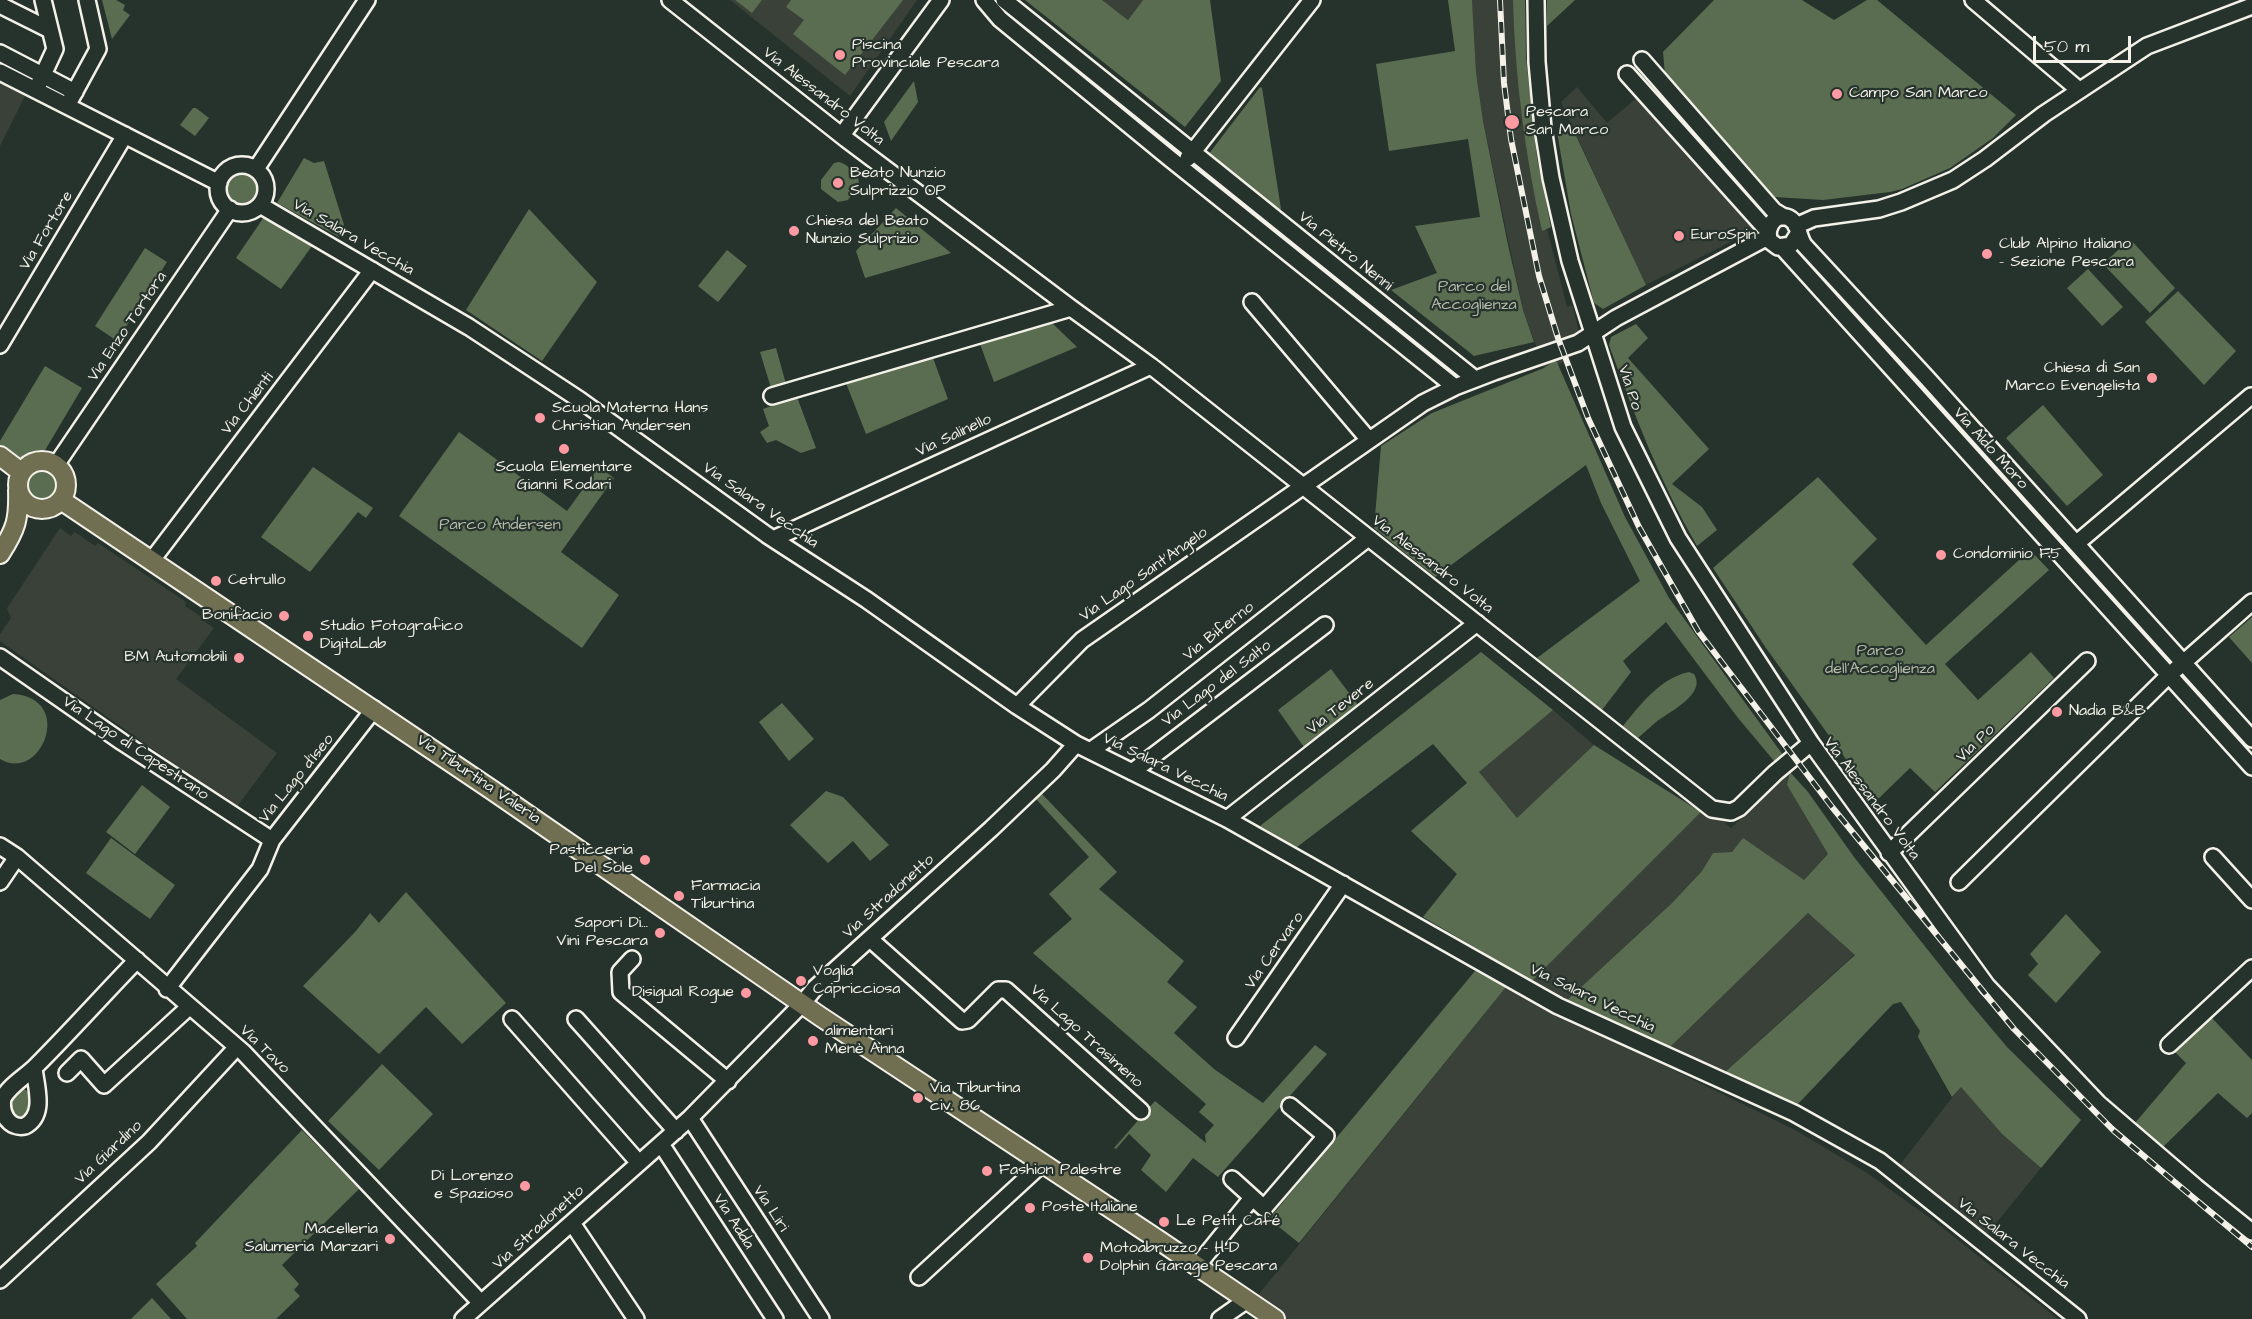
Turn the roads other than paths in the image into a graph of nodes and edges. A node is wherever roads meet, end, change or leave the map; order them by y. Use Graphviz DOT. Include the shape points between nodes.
graph roads {
  1 [pos="43,0"];
  2 [pos="87,0"];
  3 [pos="367,0"];
  4 [pos="670,0"];
  5 [pos="941,0"];
  6 [pos="984,0"];
  7 [pos="1004,0"];
  8 [pos="1312,0"];
  9 [pos="1536,0"];
  10 [pos="1973,0"];
  11 [pos="0,5"];
  12 [pos="2251,6"];
  13 [pos="50,30"];
  14 [pos="0,53"];
  15 [pos="1642,60"];
  16 [pos="0,72"];
  17 [pos="1627,74"];
  18 [pos="43,75"];
  19 [pos="36,90"];
  20 [pos="2079,90"];
  21 [pos="75,92"];
  22 [pos="67,106"];
  23 [pos="125,135"];
  24 [pos="842,135"];
  25 [pos="1193,152"];
  26 [pos="1181,167"];
  27 [pos="256,169"];
  28 [pos="219,183"];
  29 [pos="260,205"];
  30 [pos="230,209"];
  31 [pos="1793,226"];
  32 [pos="1768,233"];
  33 [pos="1783,248"];
  34 [pos="372,270"];
  35 [pos="1252,302"];
  36 [pos="1071,308"];
  37 [pos="1592,333"];
  38 [pos="0,345"];
  39 [pos="1151,366"];
  40 [pos="1475,379"];
  41 [pos="1455,387"];
  42 [pos="772,396"];
  43 [pos="2251,396"];
  44 [pos="1369,440"];
  45 [pos="0,456"];
  46 [pos="56,465"];
  47 [pos="20,480"];
  48 [pos="1302,487"];
  49 [pos="56,504"];
  50 [pos="15,531"];
  51 [pos="1368,538"];
  52 [pos="773,539"];
  53 [pos="2077,543"];
  54 [pos="0,554"];
  55 [pos="152,560"];
  56 [pos="2252,602"];
  57 [pos="1477,622"];
  58 [pos="1325,625"];
  59 [pos="0,657"];
  60 [pos="2087,661"];
  61 [pos="2182,663"];
  62 [pos="2169,675"];
  63 [pos="1017,706"];
  64 [pos="374,710"];
  65 [pos="2252,739"];
  66 [pos="1811,743"];
  67 [pos="1083,747"];
  68 [pos="2252,767"];
  69 [pos="1132,772"];
  70 [pos="1227,819"];
  71 [pos="272,840"];
  72 [pos="0,846"];
  73 [pos="1889,853"];
  74 [pos="17,857"];
  75 [pos="2213,857"];
  76 [pos="0,882"];
  77 [pos="1959,882"];
  78 [pos="1343,884"];
  79 [pos="2252,900"];
  80 [pos="870,939"];
  81 [pos="632,959"];
  82 [pos="137,960"];
  83 [pos="2252,968"];
  84 [pos="167,988"];
  85 [pos="802,1004"];
  86 [pos="189,1007"];
  87 [pos="512,1019"];
  88 [pos="576,1019"];
  89 [pos="1236,1038"];
  90 [pos="2169,1045"];
  91 [pos="237,1047"];
  92 [pos="34,1068"];
  93 [pos="67,1073"];
  94 [pos="728,1081"];
  95 [pos="1290,1106"];
  96 [pos="1141,1111"];
  97 [pos="690,1118"];
  98 [pos="676,1131"];
  99 [pos="661,1144"];
  100 [pos="639,1163"];
  101 [pos="1043,1163"];
  102 [pos="1232,1179"];
  103 [pos="1252,1198"];
  104 [pos="572,1223"];
  105 [pos="2252,1232"];
  106 [pos="1197,1266"];
  107 [pos="920,1277"];
  108 [pos="0,1280"];
  109 [pos="1247,1300"];
  110 [pos="481,1303"];
  111 [pos="635,1318"];
  112 [pos="463,1319"];
  113 [pos="775,1319"];
  114 [pos="821,1319"];
  115 [pos="1220,1319"];
  116 [pos="1275,1319"];
  117 [pos="2078,1319"];
  1 -- 13 [label="street"];
  2 -- 21 [label="street" via="98,49"];
  3 -- 27 [label="street"];
  4 -- 24 [label="street, Via Alessandro Volta"];
  5 -- 24 [label="street"];
  6 -- 26 [label="street" via="1000,20"];
  7 -- 25 [label="street, Via Pietro Nenni"];
  8 -- 25 [label="street"];
  9 -- 37 [label="street, Via Po" via="1540,94 1550,169 1570,261"];
  10 -- 20 [label="street"];
  11 -- 13 [label="street"];
  12 -- 20 [label="street" via="2147,46"];
  13 -- 18 [label="street" via="55,49"];
  14 -- 18 [label="street"];
  15 -- 31 [label="street, Via Aldo Moro" via="1774,211"];
  16 -- 19 [label="street"];
  17 -- 32 [label="street"];
  18 -- 19 [label="street"];
  18 -- 21 [label="street"];
  19 -- 22 [label="street"];
  20 -- 31 [label="street" via="1953,180 1901,202 1814,218"];
  21 -- 22 [label="street"];
  22 -- 23 [label="street"];
  23 -- 28 [label="street"];
  23 -- 38 [label="street, Via Fortore"];
  24 -- 36 [label="street, Via Alessandro Volta"];
  25 -- 26 [label="street"];
  25 -- 40 [label="street, Via Pietro Nenni"];
  26 -- 41 [label="street"];
  27 -- 28 [label="street" via="234,167 227,170"];
  27 -- 29 [label="street" via="266,186"];
  28 -- 30 [label="street" via="220,198"];
  29 -- 30 [label="street" via="246,212"];
  29 -- 34 [label="street, Via Salara Vecchia"];
  30 -- 46 [label="street, Via Enzo Tortora"];
  31 -- 32 [label="street" via="1775,219"];
  31 -- 33 [label="street" via="1791,245"];
  31 -- 53 [label="street, Via Aldo Moro" via="1804,245"];
  32 -- 33 [label="street" via="1774,245"];
  32 -- 37 [label="street"];
  33 -- 62 [label="street, Via Aldo Moro"];
  34 -- 52 [label="street, Via Salara Vecchia" via="469,327 580,400"];
  34 -- 55 [label="street, Via Chienti"];
  35 -- 44 [label="street"];
  36 -- 39 [label="street, Via Alessandro Volta"];
  36 -- 42 [label="street"];
  37 -- 40 [label="street" via="1575,344"];
  37 -- 66 [label="street, Via Po" via="1623,427 1678,538"];
  39 -- 48 [label="street, Via Alessandro Volta"];
  39 -- 52 [label="street, Via Salinello"];
  40 -- 41 [label="street"];
  41 -- 44 [label="street" via="1423,403"];
  43 -- 53 [label="street"];
  44 -- 48 [label="street"];
  45 -- 47 [label="main road"];
  46 -- 47 [label="main road" via="44,460 31,463"];
  46 -- 49 [label="main road" via="66,482 64,495"];
  47 -- 49 [label="main road" via="20,495 30,506 37,509"];
  47 -- 50 [label="main road"];
  48 -- 51 [label="street, Via Alessandro Volta"];
  48 -- 63 [label="street, Via Lago Sant'Angelo" via="1082,640"];
  49 -- 50 [label="main road"];
  49 -- 55 [label="main road, Via Tiburtina Valeria"];
  50 -- 54 [label="main road"];
  51 -- 57 [label="street, Via Alessandro Volta"];
  51 -- 67 [label="street, Via Biferno" via="1149,710"];
  52 -- 63 [label="street, Via Salara Vecchia"];
  53 -- 61 [label="street, Via Aldo Moro"];
  55 -- 64 [label="main road, Via Tiburtina Valeria"];
  56 -- 61 [label="street"];
  57 -- 66 [label="street, Via Alessandro Volta" via="1712,809 1731,812 1739,808"];
  57 -- 70 [label="street, Via Tevere"];
  58 -- 69 [label="street, Via Lago del Salto"];
  59 -- 71 [label="street, Via Lago di Capestrano"];
  60 -- 73 [label="street, Via Po"];
  61 -- 62 [label="street"];
  61 -- 65 [label="street, Via Aldo Moro"];
  62 -- 68 [label="street, Via Aldo Moro"];
  62 -- 77 [label="street"];
  63 -- 67 [label="street, Via Salara Vecchia"];
  64 -- 71 [label="street, Via Lago d'Iseo"];
  64 -- 85 [label="main road, Via Tiburtina Valeria"];
  66 -- 73 [label="street, Via Alessandro Volta"];
  67 -- 69 [label="street, Via Salara Vecchia"];
  67 -- 80 [label="street, Via Stradonetto" via="1053,770"];
  69 -- 70 [label="street, Via Salara Vecchia"];
  70 -- 78 [label="street, Via Salara Vecchia"];
  71 -- 84 [label="street, Via Lago d'Iseo" via="260,869"];
  72 -- 74 [label="street, Via Tavo"];
  73 -- 105 [label="street, Via Alessandro Volta" via="1987,986 2098,1103"];
  74 -- 76 [label="street"];
  74 -- 82 [label="street, Via Tavo"];
  75 -- 79 [label="street"];
  78 -- 89 [label="street, Via Cervaro"];
  78 -- 117 [label="street, Via Salara Vecchia" via="1558,1006 1794,1113 1880,1161"];
  80 -- 85 [label="street, Via Stradonetto"];
  80 -- 96 [label="street, Via Lago Trasimeno" via="962,1021 968,1020 998,990 1006,990"];
  81 -- 94 [label="street" via="620,972 621,992"];
  82 -- 84 [label="street, Via Tavo"];
  82 -- 92 [label="street"];
  83 -- 90 [label="street"];
  84 -- 86 [label="street, Via Tavo"];
  85 -- 94 [label="street, Via Stradonetto"];
  85 -- 101 [label="main road, Via Tiburtina Valeria"];
  86 -- 91 [label="street, Via Tavo"];
  86 -- 93 [label="street" via="104,1085 81,1059"];
  87 -- 100 [label="street"];
  88 -- 98 [label="street"];
  91 -- 108 [label="street, Via Giardino" via="149,1142"];
  91 -- 110 [label="street, Via Tavo"];
  94 -- 97 [label="street, Via Stradonetto"];
  95 -- 103 [label="street" via="1326,1136 1264,1208"];
  97 -- 98 [label="street, Via Stradonetto"];
  97 -- 114 [label="street, Via Liri"];
  98 -- 99 [label="street, Via Stradonetto"];
  99 -- 100 [label="street, Via Stradonetto"];
  99 -- 113 [label="street, Via Adda"];
  100 -- 104 [label="street, Via Stradonetto"];
  101 -- 106 [label="main road, Via Tiburtina Valeria"];
  101 -- 107 [label="street"];
  102 -- 103 [label="street"];
  103 -- 106 [label="street"];
  104 -- 110 [label="street, Via Stradonetto"];
  104 -- 111 [label="street"];
  106 -- 109 [label="main road, Via Tiburtina Valeria"];
  109 -- 115 [label="street"];
  109 -- 116 [label="main road, Via Tiburtina Valeria"];
  110 -- 112 [label="street, Via Stradonetto"];
}
